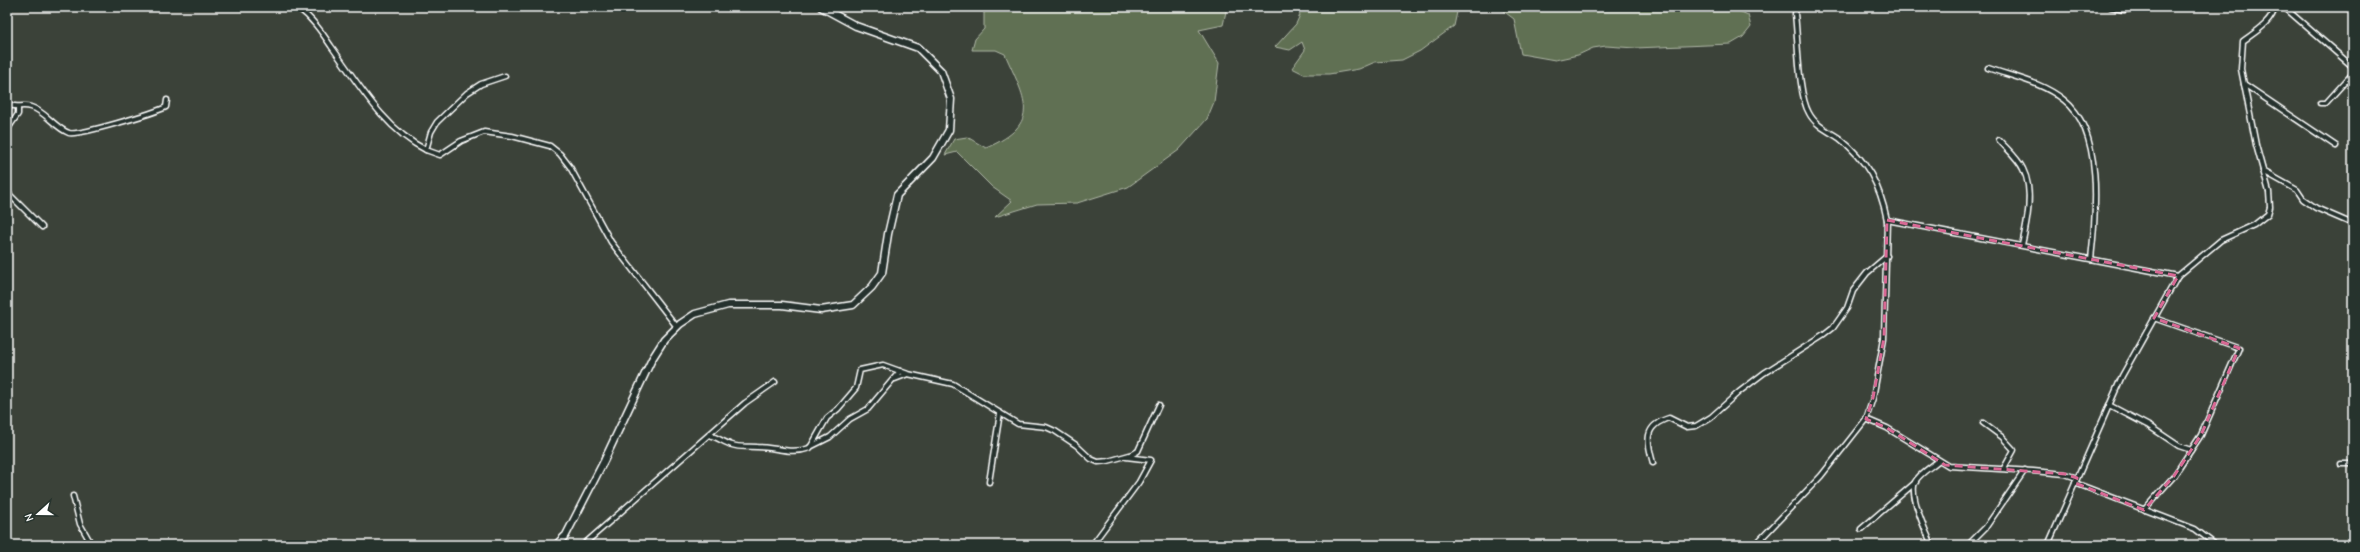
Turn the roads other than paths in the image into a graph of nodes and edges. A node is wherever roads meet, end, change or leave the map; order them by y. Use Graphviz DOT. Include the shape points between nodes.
graph roads {
  1 [pos="297,7"];
  2 [pos="821,7"];
  3 [pos="1796,7"];
  4 [pos="2111,7"];
  5 [pos="2139,7"];
  6 [pos="2275,7"];
  7 [pos="2284,7"];
  8 [pos="2353,67"];
  9 [pos="1988,68"];
  10 [pos="2353,73"];
  11 [pos="505,76"];
  12 [pos="2244,84"];
  13 [pos="167,100"];
  14 [pos="2320,102"];
  15 [pos="7,104"];
  16 [pos="18,108"];
  17 [pos="7,130"];
  18 [pos="1999,140"];
  19 [pos="2336,146"];
  20 [pos="426,150"];
  21 [pos="2353,170"];
  22 [pos="2263,171"];
  23 [pos="2353,175"];
  24 [pos="7,192"];
  25 [pos="1886,220"];
  26 [pos="2353,224"];
  27 [pos="42,227"];
  28 [pos="2022,245"];
  29 [pos="1887,256"];
  30 [pos="2092,259"];
  31 [pos="2353,270"];
  32 [pos="2178,276"];
  33 [pos="2353,279"];
  34 [pos="2154,318"];
  35 [pos="677,327"];
  36 [pos="900,371"];
  37 [pos="908,374"];
  38 [pos="895,380"];
  39 [pos="775,382"];
  40 [pos="1159,405"];
  41 [pos="2109,405"];
  42 [pos="1000,413"];
  43 [pos="1866,419"];
  44 [pos="1983,423"];
  45 [pos="709,434"];
  46 [pos="810,448"];
  47 [pos="2190,450"];
  48 [pos="1123,457"];
  49 [pos="1938,461"];
  50 [pos="1653,463"];
  51 [pos="2341,464"];
  52 [pos="2353,464"];
  53 [pos="2004,468"];
  54 [pos="2025,470"];
  55 [pos="2077,478"];
  56 [pos="1916,481"];
  57 [pos="988,482"];
  58 [pos="2075,483"];
  59 [pos="73,496"];
  60 [pos="2144,510"];
  61 [pos="1861,529"];
  62 [pos="92,545"];
  63 [pos="556,545"];
  64 [pos="583,545"];
  65 [pos="1092,545"];
  66 [pos="1755,545"];
  67 [pos="1932,545"];
  68 [pos="1968,545"];
  69 [pos="2048,545"];
  70 [pos="2216,545"];
  1 -- 20 [label="street" via="316,23 389,122 412,143"];
  2 -- 35 [label="main road" via="856,26 918,48 941,71 950,99 949,130 933,158 897,195 882,273 853,305 822,310 782,305 728,305 695,314"];
  3 -- 25 [label="street" via="1803,101 1809,114 1820,126 1858,154 1872,173 1882,197"];
  4 -- 5 [label="street" via="2124,10"];
  6 -- 12 [label="street" via="2274,15 2265,25 2243,41 2241,68"];
  7 -- 8 [label="street"];
  9 -- 30 [label="street" via="2050,91 2064,99 2079,117 2089,142 2096,198"];
  10 -- 14 [label="street" via="2326,103"];
  11 -- 20 [label="street" via="481,84 452,108 433,128"];
  12 -- 19 [label="street"];
  12 -- 22 [label="street"];
  13 -- 16 [label="street" via="166,107 137,118 74,134 63,130 32,107"];
  15 -- 16 [label="street"];
  16 -- 17 [label="street" via="18,114"];
  18 -- 28 [label="street" via="2026,174 2028,206"];
  20 -- 35 [label="street" via="440,154 461,141 484,132 550,146 570,167 611,242"];
  21 -- 23 [label="street"];
  22 -- 26 [label="street" via="2297,190 2303,199 2316,208"];
  22 -- 32 [label="street" via="2270,207 2264,219 2221,240"];
  24 -- 27 [label="street"];
  25 -- 28 [label="street"];
  25 -- 29 [label="street"];
  28 -- 30 [label="street"];
  29 -- 43 [label="street" via="1884,338 1873,398"];
  29 -- 50 [label="street" via="1867,273 1853,291 1833,328 1745,387 1711,417 1696,426 1687,426 1669,418 1658,422 1651,429 1647,443"];
  30 -- 32 [label="street"];
  31 -- 33 [label="street"];
  32 -- 34 [label="street"];
  34 -- 41 [label="street"];
  34 -- 47 [label="street" via="2239,348 2201,435"];
  35 -- 63 [label="main road" via="664,340 652,359 566,535"];
  36 -- 37 [label="street"];
  36 -- 38 [label="street"];
  36 -- 46 [label="street" via="879,365 860,370 856,388 827,418"];
  37 -- 38 [label="street"];
  37 -- 42 [label="street" via="953,384"];
  38 -- 46 [label="street" via="868,410"];
  39 -- 45 [label="street" via="745,403"];
  40 -- 48 [label="street" via="1142,446 1133,454"];
  41 -- 47 [label="street"];
  41 -- 55 [label="street"];
  42 -- 48 [label="street" via="1018,424 1046,427 1055,431 1091,459 1103,462"];
  42 -- 57 [label="street"];
  43 -- 49 [label="street" via="1887,428"];
  43 -- 66 [label="street" via="1821,476"];
  44 -- 53 [label="street" via="2002,436 2014,450"];
  45 -- 46 [label="street" via="730,445 742,447 788,452"];
  45 -- 64 [label="street"];
  47 -- 60 [label="street" via="2174,476"];
  48 -- 65 [label="street" via="1150,460 1139,482"];
  49 -- 53 [label="street" via="1949,466"];
  49 -- 56 [label="street"];
  51 -- 52 [label="street"];
  53 -- 54 [label="street"];
  54 -- 55 [label="street" via="2065,474"];
  54 -- 68 [label="street" via="1986,527"];
  55 -- 58 [label="street"];
  56 -- 61 [label="street"];
  56 -- 67 [label="street" via="1915,497"];
  58 -- 60 [label="street"];
  58 -- 69 [label="street"];
  59 -- 62 [label="street" via="80,524"];
  60 -- 70 [label="street" via="2195,529"];
}
